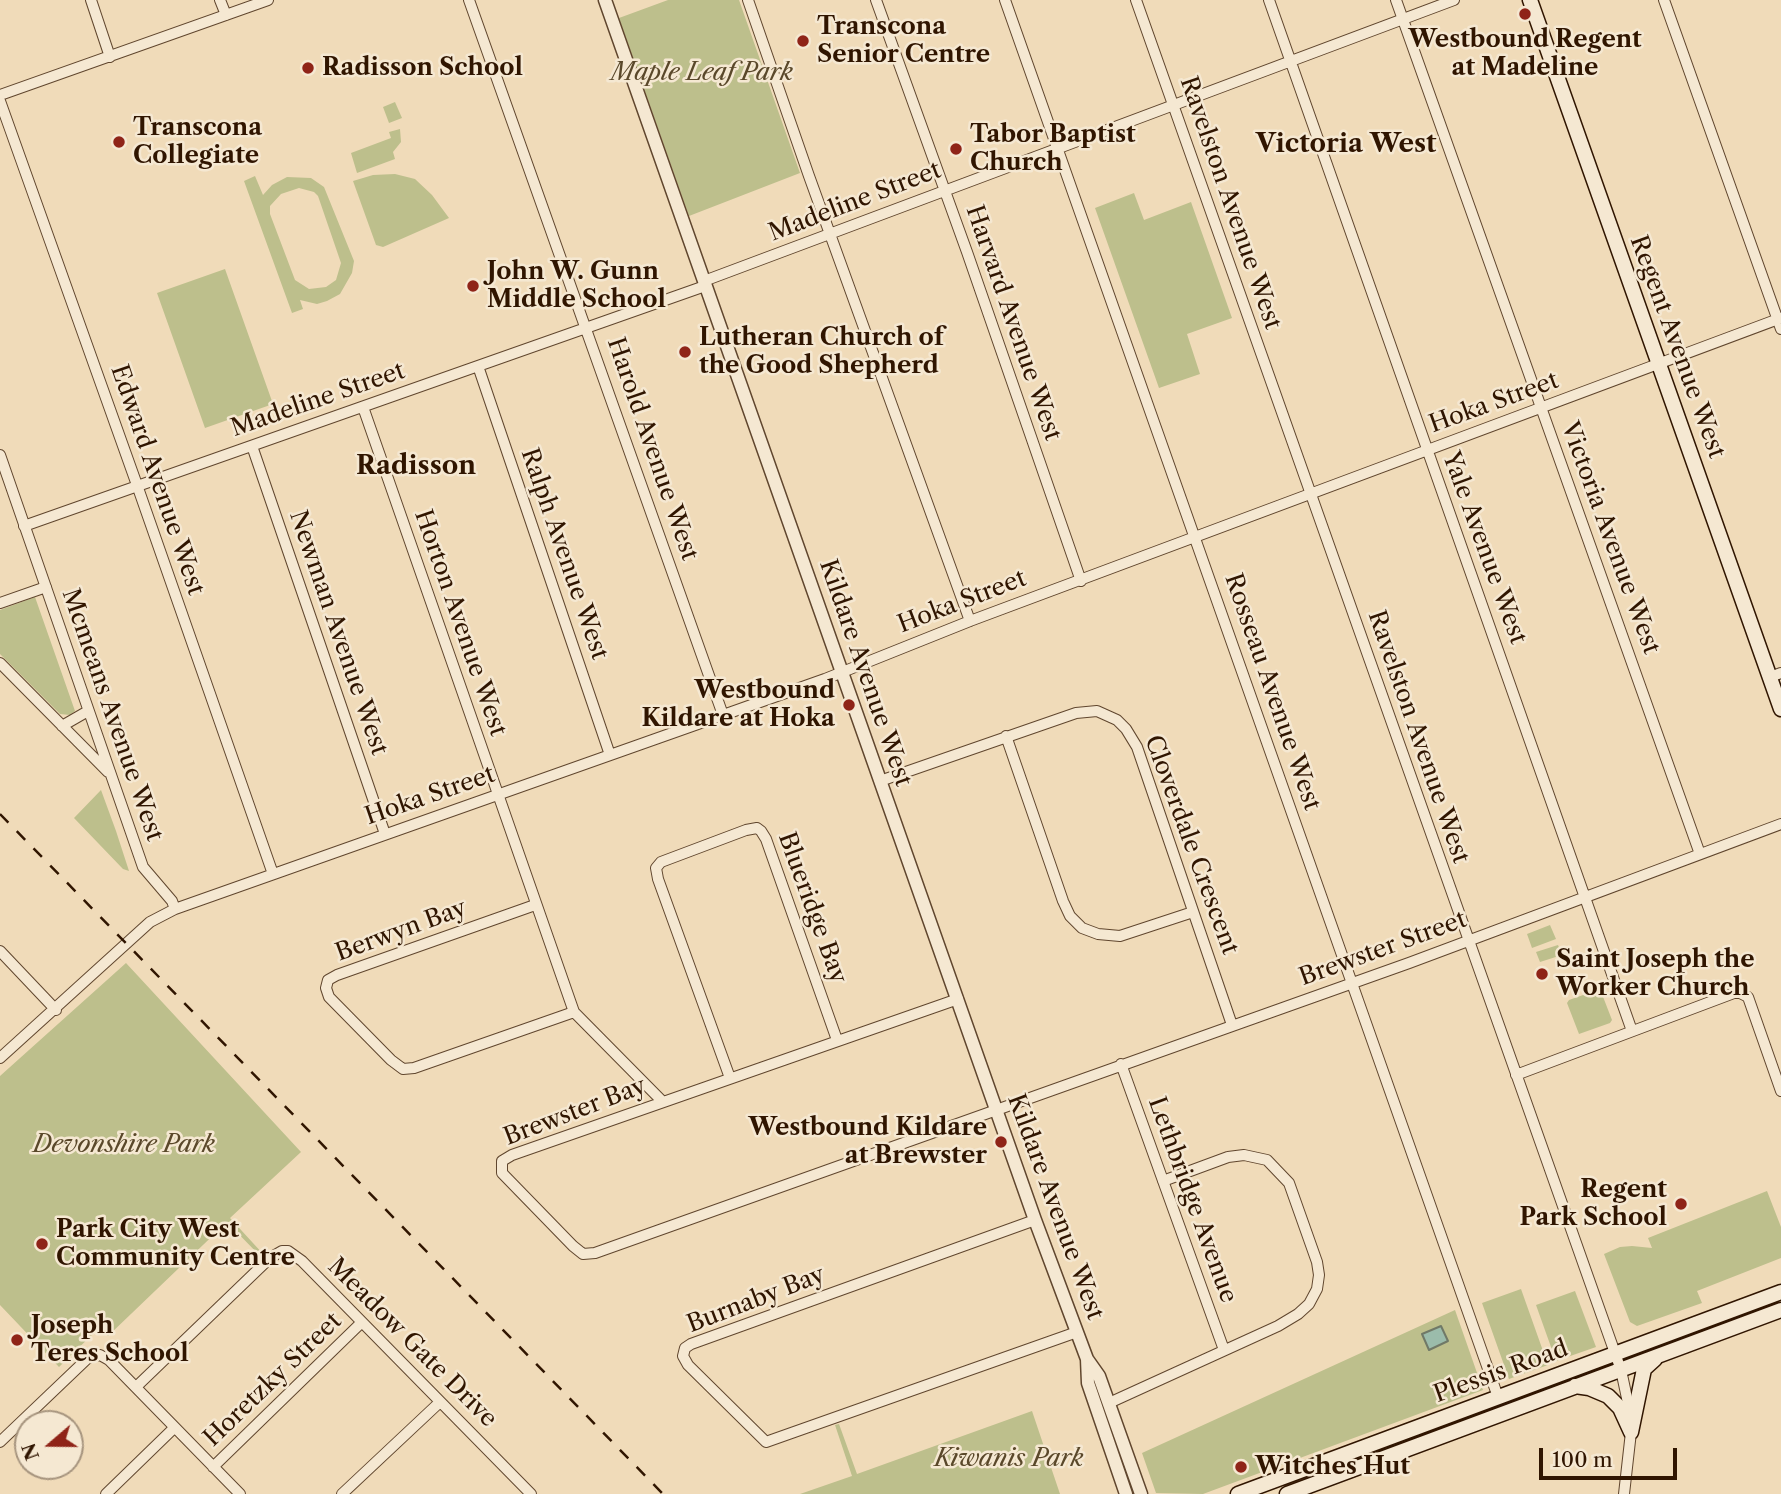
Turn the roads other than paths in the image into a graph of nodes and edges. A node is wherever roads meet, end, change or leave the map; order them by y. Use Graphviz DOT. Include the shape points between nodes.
graph roads {
  1 [pos="90,0"];
  2 [pos="220,0"];
  3 [pos="268,0"];
  4 [pos="469,0"];
  5 [pos="605,0"];
  6 [pos="748,0"];
  7 [pos="876,0"];
  8 [pos="1005,0"];
  9 [pos="1136,0"];
  10 [pos="1269,0"];
  11 [pos="1396,0"];
  12 [pos="1454,0"];
  13 [pos="1530,0"];
  14 [pos="1664,0"];
  15 [pos="226,15"];
  16 [pos="1403,20"];
  17 [pos="110,57"];
  18 [pos="1289,61"];
  19 [pos="0,95"];
  20 [pos="0,101"];
  21 [pos="1174,105"];
  22 [pos="1058,148"];
  23 [pos="944,191"];
  24 [pos="830,235"];
  25 [pos="704,284"];
  26 [pos="1780,322"];
  27 [pos="587,328"];
  28 [pos="1660,364"];
  29 [pos="478,366"];
  30 [pos="363,407"];
  31 [pos="1541,408"];
  32 [pos="252,446"];
  33 [pos="1427,451"];
  34 [pos="1,461"];
  35 [pos="137,485"];
  36 [pos="1311,495"];
  37 [pos="24,526"];
  38 [pos="1195,538"];
  39 [pos="1081,580"];
  40 [pos="46,587"];
  41 [pos="0,603"];
  42 [pos="970,621"];
  43 [pos="0,663"];
  44 [pos="842,671"];
  45 [pos="1776,675"];
  46 [pos="1781,709"];
  47 [pos="88,711"];
  48 [pos="723,715"];
  49 [pos="62,726"];
  50 [pos="1006,736"];
  51 [pos="610,755"];
  52 [pos="111,775"];
  53 [pos="880,781"];
  54 [pos="498,794"];
  55 [pos="1781,824"];
  56 [pos="385,834"];
  57 [pos="1700,854"];
  58 [pos="273,874"];
  59 [pos="1584,897"];
  60 [pos="535,905"];
  61 [pos="175,909"];
  62 [pos="1193,912"];
  63 [pos="1468,941"];
  64 [pos="0,951"];
  65 [pos="1351,984"];
  66 [pos="958,999"];
  67 [pos="56,1010"];
  68 [pos="574,1012"];
  69 [pos="1232,1025"];
  70 [pos="1632,1031"];
  71 [pos="837,1041"];
  72 [pos="0,1058"];
  73 [pos="1121,1064"];
  74 [pos="1516,1075"];
  75 [pos="730,1078"];
  76 [pos="1781,1091"];
  77 [pos="662,1101"];
  78 [pos="997,1109"];
  79 [pos="1163,1181"];
  80 [pos="1035,1220"];
  81 [pos="1781,1292"];
  82 [pos="1781,1310"];
  83 [pos="361,1323"];
  84 [pos="1077,1332"];
  85 [pos="1224,1350"];
  86 [pos="1615,1355"];
  87 [pos="1658,1357"];
  88 [pos="1087,1359"];
  89 [pos="1621,1370"];
  90 [pos="1573,1386"];
  91 [pos="136,1387"];
  92 [pos="1498,1397"];
  93 [pos="440,1402"];
  94 [pos="1109,1403"];
  95 [pos="174,1428"];
  96 [pos="1632,1432"];
  97 [pos="0,1442"];
  98 [pos="213,1467"];
  99 [pos="106,1494"];
  100 [pos="240,1494"];
  101 [pos="342,1494"];
  102 [pos="531,1494"];
  103 [pos="1126,1494"];
  104 [pos="1141,1494"];
  105 [pos="1238,1494"];
  106 [pos="1287,1494"];
  107 [pos="1624,1494"];
  1 -- 17 [label="street"];
  2 -- 15 [label="street"];
  3 -- 15 [label="street"];
  4 -- 27 [label="street, Harold Avenue West"];
  5 -- 25 [label="street, Kildare Avenue West"];
  6 -- 24 [label="street"];
  7 -- 23 [label="street, Harvard Avenue West"];
  8 -- 22 [label="street, Rosseau Avenue West"];
  9 -- 21 [label="street, Ravelston Avenue West"];
  10 -- 18 [label="street, Yale Avenue West"];
  11 -- 16 [label="street, Victoria Avenue West"];
  12 -- 16 [label="street, Madeline Street"];
  13 -- 28 [label="main road, Regent Avenue West"];
  14 -- 26 [label="street"];
  15 -- 17 [label="street"];
  16 -- 18 [label="street, Madeline Street"];
  16 -- 31 [label="street, Victoria Avenue West"];
  17 -- 19 [label="street"];
  18 -- 21 [label="street, Madeline Street"];
  18 -- 33 [label="street, Yale Avenue West"];
  20 -- 35 [label="street, Edward Avenue West"];
  21 -- 22 [label="street, Madeline Street"];
  21 -- 36 [label="street, Ravelston Avenue West"];
  22 -- 23 [label="street, Madeline Street"];
  22 -- 38 [label="street, Rosseau Avenue West"];
  23 -- 24 [label="street, Madeline Street"];
  23 -- 39 [label="street, Harvard Avenue West"];
  24 -- 25 [label="street, Madeline Street"];
  24 -- 42 [label="street"];
  25 -- 27 [label="street, Madeline Street"];
  25 -- 44 [label="street, Kildare Avenue West"];
  26 -- 28 [label="street, Hoka Street"];
  27 -- 29 [label="street, Madeline Street"];
  27 -- 48 [label="street, Harold Avenue West"];
  28 -- 31 [label="street, Hoka Street"];
  28 -- 45 [label="main road, Regent Avenue West"];
  29 -- 30 [label="street, Madeline Street"];
  29 -- 51 [label="street, Ralph Avenue West"];
  30 -- 32 [label="street, Madeline Street"];
  30 -- 54 [label="street, Horton Avenue West"];
  31 -- 33 [label="street, Hoka Street"];
  31 -- 57 [label="street, Victoria Avenue West"];
  32 -- 35 [label="street, Madeline Street"];
  32 -- 56 [label="street, Newman Avenue West"];
  33 -- 36 [label="street, Hoka Street"];
  33 -- 59 [label="street, Yale Avenue West"];
  34 -- 37 [label="street"];
  35 -- 37 [label="street, Madeline Street"];
  35 -- 58 [label="street, Edward Avenue West"];
  36 -- 38 [label="street, Hoka Street"];
  36 -- 63 [label="street, Ravelston Avenue West"];
  37 -- 40 [label="street, Mcmeans Avenue West"];
  38 -- 39 [label="street, Hoka Street"];
  38 -- 65 [label="street, Rosseau Avenue West"];
  39 -- 42 [label="street, Hoka Street"];
  40 -- 41 [label="street"];
  40 -- 47 [label="street, Mcmeans Avenue West"];
  42 -- 44 [label="street, Hoka Street"];
  43 -- 49 [label="street"];
  44 -- 48 [label="street, Hoka Street"];
  44 -- 53 [label="street, Kildare Avenue West"];
  45 -- 46 [label="main road, Regent Avenue West"];
  47 -- 49 [label="street"];
  47 -- 52 [label="street, Mcmeans Avenue West"];
  48 -- 51 [label="street, Hoka Street"];
  49 -- 52 [label="street"];
  50 -- 53 [label="street, Cloverdale Crescent"];
  50 -- 62 [label="street" via="1063,901 1082,928 1120,936"];
  50 -- 62 [label="street, Cloverdale Crescent" via="1087,710 1116,720 1126,729 1137,747"];
  51 -- 54 [label="street, Hoka Street"];
  52 -- 61 [label="street, Mcmeans Avenue West" via="143,867"];
  53 -- 66 [label="street, Kildare Avenue West"];
  54 -- 56 [label="street, Hoka Street"];
  54 -- 60 [label="street, Horton Avenue West"];
  55 -- 57 [label="street, Brewster Street"];
  56 -- 58 [label="street, Hoka Street"];
  57 -- 59 [label="street, Brewster Street"];
  58 -- 61 [label="street, Hoka Street"];
  59 -- 63 [label="street, Brewster Street"];
  59 -- 70 [label="street, Yale Avenue West"];
  60 -- 68 [label="street, Horton Avenue West"];
  60 -- 68 [label="street, Berwyn Bay" via="337,975 328,980 329,997 403,1069"];
  61 -- 67 [label="street, Hoka Street" via="150,922"];
  62 -- 69 [label="street, Cloverdale Crescent"];
  63 -- 65 [label="street, Brewster Street"];
  63 -- 74 [label="street, Ravelston Avenue West"];
  64 -- 67 [label="street"];
  65 -- 69 [label="street, Brewster Street"];
  65 -- 92 [label="street, Rosseau Avenue West"];
  66 -- 71 [label="street, Brewster Bay"];
  66 -- 78 [label="street, Kildare Avenue West"];
  67 -- 72 [label="street, Hoka Street"];
  68 -- 77 [label="street, Horton Avenue West"];
  69 -- 73 [label="street, Brewster Street"];
  70 -- 74 [label="street"];
  70 -- 76 [label="street" via="1740,993 1748,998"];
  71 -- 75 [label="street, Brewster Bay"];
  71 -- 75 [label="street, Blueridge Bay" via="766,839 757,828 746,830 668,859 656,868"];
  73 -- 78 [label="street, Brewster Street"];
  73 -- 79 [label="street, Lethbridge Avenue"];
  74 -- 86 [label="street, Ravelston Avenue West"];
  75 -- 77 [label="street, Brewster Bay"];
  77 -- 78 [label="street, Brewster Bay" via="512,1155 502,1161 502,1172 573,1246 583,1254 596,1253"];
  78 -- 80 [label="street, Kildare Avenue West"];
  79 -- 85 [label="street, Lethbridge Avenue"];
  79 -- 85 [label="street" via="1228,1157 1267,1160 1289,1183 1312,1246 1319,1275 1309,1304 1278,1326"];
  80 -- 84 [label="street, Kildare Avenue West"];
  80 -- 84 [label="street, Burnaby Bay" via="691,1344 683,1356 766,1443"];
  81 -- 86 [label="main road, Plessis Road"];
  82 -- 87 [label="main road, Plessis Road"];
  83 -- 91 [label="street, Meadow Gate Drive" via="302,1262 282,1251"];
  83 -- 93 [label="street, Meadow Gate Drive"];
  83 -- 98 [label="street, Horetzky Street"];
  84 -- 88 [label="street, Kildare Avenue West"];
  85 -- 94 [label="street"];
  86 -- 89 [label="street, Ravelston Avenue West"];
  86 -- 92 [label="main road, Plessis Road"];
  87 -- 89 [label="main road, Plessis Road"];
  87 -- 96 [label="main road" via="1644,1369"];
  88 -- 94 [label="street, Kildare Avenue West"];
  88 -- 103 [label="street, Kildare Avenue West" via="1088,1383"];
  89 -- 90 [label="main road, Plessis Road"];
  89 -- 96 [label="street, Ravelston Avenue West"];
  90 -- 96 [label="main road" via="1608,1396"];
  90 -- 106 [label="main road, Plessis Road"];
  91 -- 95 [label="street"];
  91 -- 97 [label="street" via="109,1360 100,1355 88,1358"];
  92 -- 105 [label="main road, Plessis Road"];
  93 -- 101 [label="street"];
  93 -- 102 [label="street, Meadow Gate Drive"];
  94 -- 104 [label="street, Kildare Avenue West"];
  95 -- 98 [label="street"];
  95 -- 99 [label="street"];
  96 -- 107 [label="street, Ravelston Avenue West"];
  98 -- 100 [label="street"];
}
